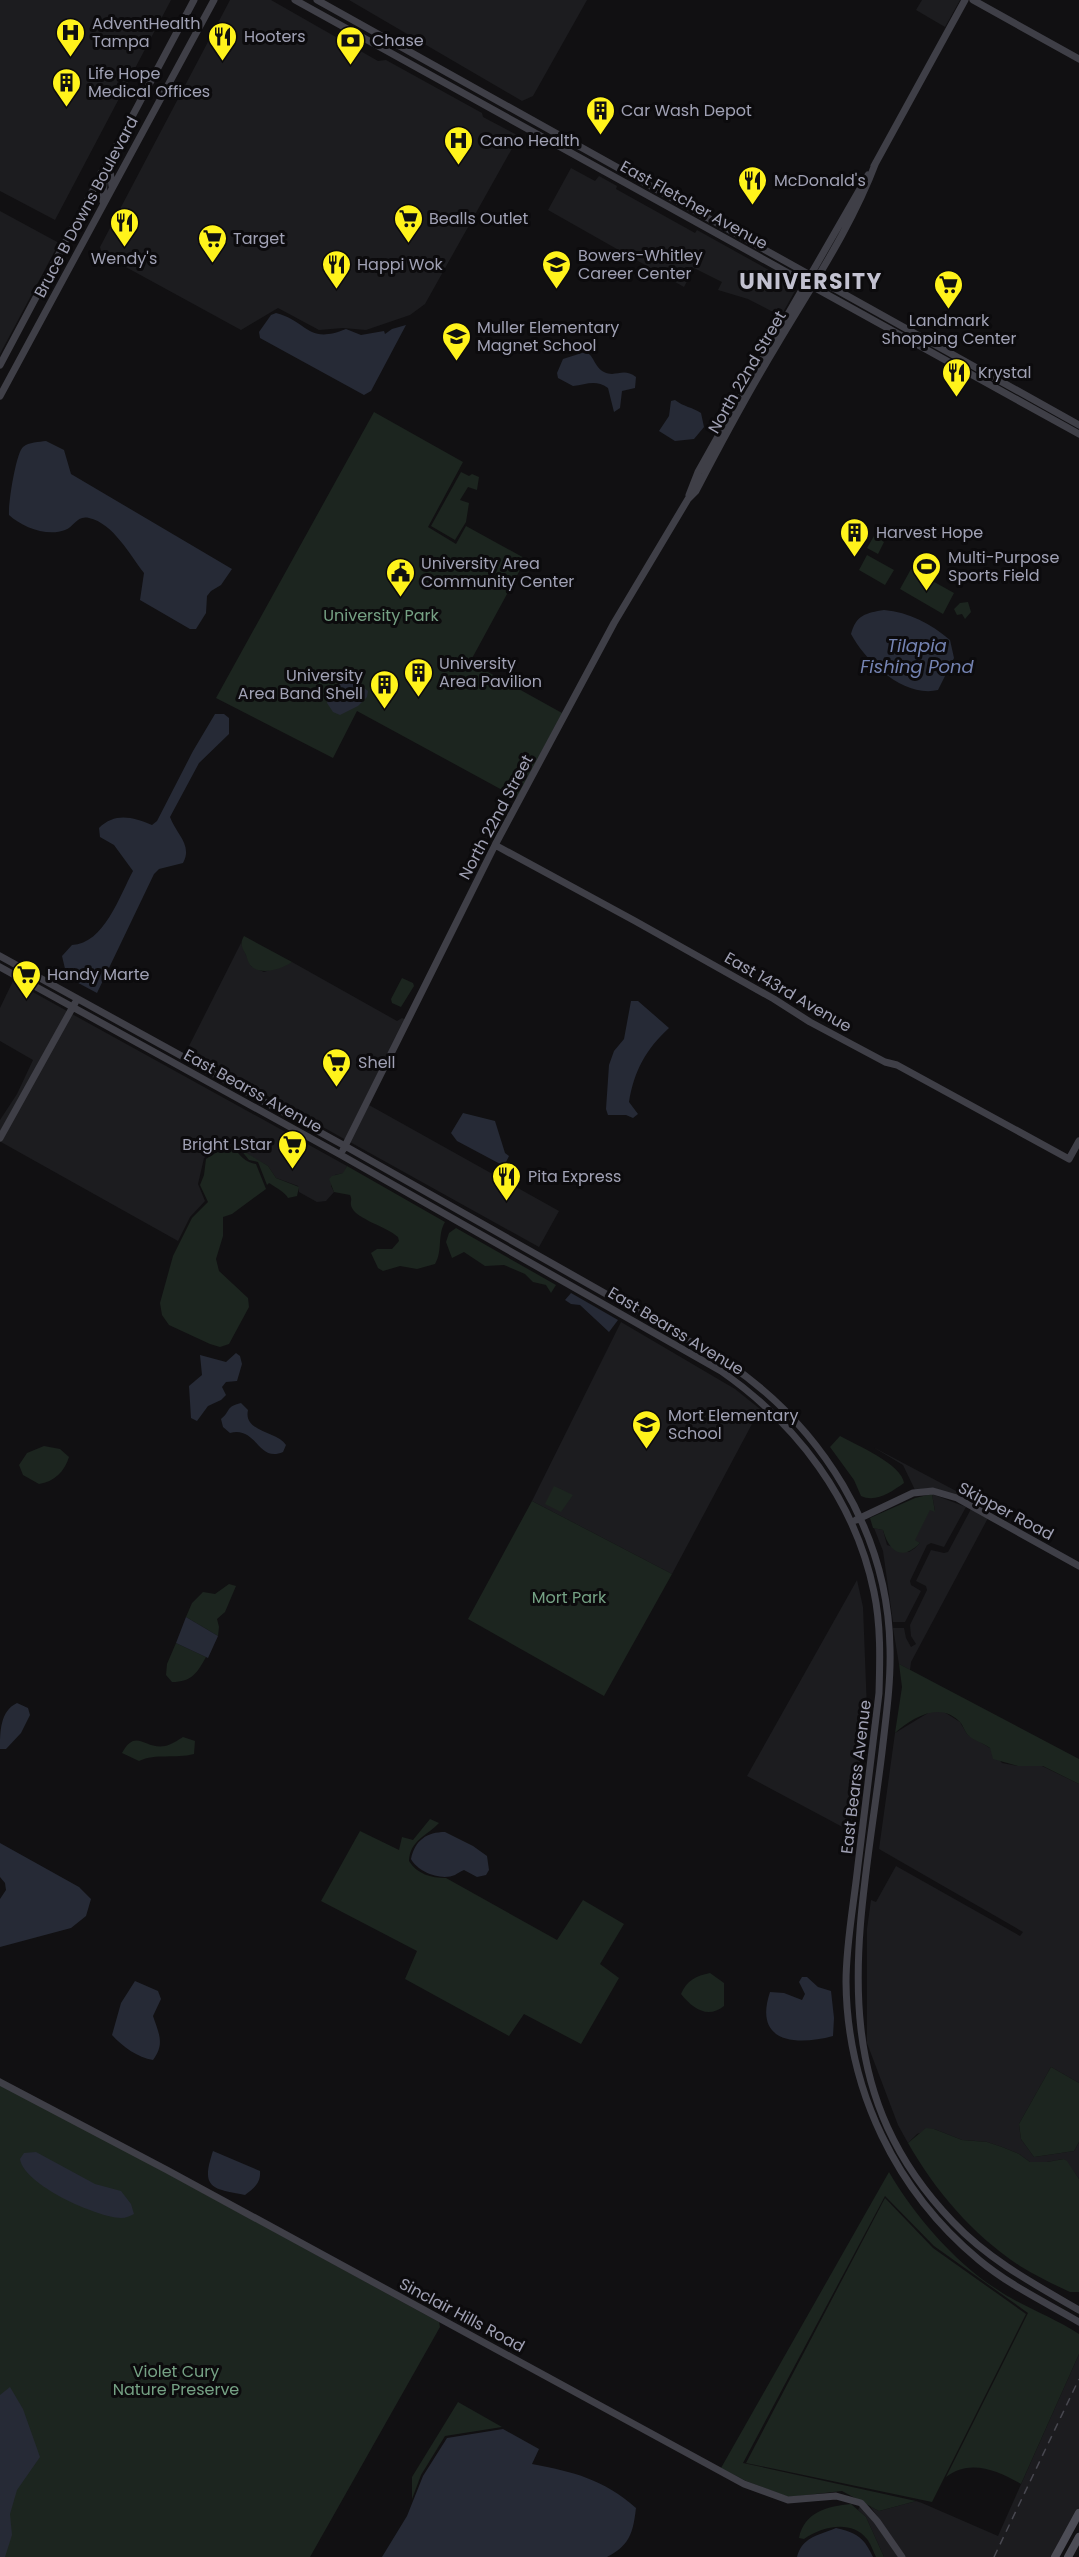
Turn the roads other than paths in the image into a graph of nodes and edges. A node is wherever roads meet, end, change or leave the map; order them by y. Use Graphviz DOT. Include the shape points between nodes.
graph roads {
  1 [pos="194,0"];
  2 [pos="214,0"];
  3 [pos="295,0"];
  4 [pos="317,0"];
  5 [pos="965,0"];
  6 [pos="973,0"];
  7 [pos="345,27"];
  8 [pos="399,46"];
  9 [pos="1079,59"];
  10 [pos="123,133"];
  11 [pos="101,173"];
  12 [pos="112,186"];
  13 [pos="103,204"];
  14 [pos="811,281"];
  15 [pos="0,364"];
  16 [pos="0,396"];
  17 [pos="730,415"];
  18 [pos="1079,425"];
  19 [pos="728,434"];
  20 [pos="1079,434"];
  21 [pos="710,465"];
  22 [pos="698,472"];
  23 [pos="688,499"];
  24 [pos="495,845"];
  25 [pos="0,956"];
  26 [pos="0,967"];
  27 [pos="77,999"];
  28 [pos="72,1007"];
  29 [pos="0,1138"];
  30 [pos="1079,1141"];
  31 [pos="345,1146"];
  32 [pos="340,1155"];
  33 [pos="481,1223"];
  34 [pos="476,1231"];
  35 [pos="656,1322"];
  36 [pos="651,1330"];
  37 [pos="764,1389"];
  38 [pos="756,1397"];
  39 [pos="859,1518"];
  40 [pos="851,1522"];
  41 [pos="1079,1566"];
  42 [pos="0,2082"];
  43 [pos="1079,2310"];
  44 [pos="1079,2322"];
  45 [pos="1079,2513"];
  46 [pos="1079,2537"];
  47 [pos="902,2557"];
  48 [pos="1055,2557"];
  49 [pos="1068,2557"];
  1 -- 10 [label="main road, Bruce B Downs Boulevard"];
  2 -- 12 [label="main road, Bruce B Downs Boulevard"];
  3 -- 7 [label="main road, East Fletcher Avenue"];
  4 -- 8 [label="main road, East Fletcher Avenue"];
  5 -- 14 [label="main road, North 22nd Street" via="876,162 865,191"];
  6 -- 9 [label="main road"];
  7 -- 8 [label="main road"];
  7 -- 14 [label="main road, East Fletcher Avenue"];
  8 -- 14 [label="main road, East Fletcher Avenue"];
  10 -- 11 [label="main road, Bruce B Downs Boulevard"];
  10 -- 12 [label="main road" via="110,171"];
  11 -- 13 [label="main road"];
  11 -- 15 [label="main road, Bruce B Downs Boulevard"];
  12 -- 13 [label="main road, Bruce B Downs Boulevard"];
  13 -- 16 [label="main road, Bruce B Downs Boulevard"];
  14 -- 17 [label="main road, North 22nd Street"];
  14 -- 18 [label="main road, East Fletcher Avenue"];
  14 -- 19 [label="main road, North 22nd Street"];
  14 -- 20 [label="main road, East Fletcher Avenue"];
  17 -- 19 [label="main road"];
  17 -- 22 [label="main road, North 22nd Street"];
  19 -- 21 [label="main road, North 22nd Street"];
  21 -- 22 [label="main road"];
  21 -- 23 [label="main road, North 22nd Street"];
  22 -- 23 [label="main road, North 22nd Street"];
  23 -- 24 [label="main road, North 22nd Street" via="614,623"];
  24 -- 30 [label="main road, East 143rd Avenue" via="810,1022 1069,1159"];
  24 -- 31 [label="main road, North 22nd Street"];
  25 -- 27 [label="main road, East Bearss Avenue"];
  26 -- 28 [label="main road, East Bearss Avenue"];
  27 -- 28 [label="main road"];
  27 -- 31 [label="main road, East Bearss Avenue"];
  28 -- 29 [label="main road"];
  28 -- 32 [label="main road, East Bearss Avenue"];
  31 -- 32 [label="main road, North 22nd Street"];
  31 -- 33 [label="main road, East Bearss Avenue"];
  32 -- 34 [label="main road, East Bearss Avenue"];
  33 -- 34 [label="main road"];
  33 -- 35 [label="main road, East Bearss Avenue"];
  34 -- 36 [label="main road, East Bearss Avenue"];
  35 -- 36 [label="main road"];
  35 -- 37 [label="main road, East Bearss Avenue"];
  36 -- 38 [label="main road, East Bearss Avenue" via="722,1371"];
  37 -- 38 [label="main road"];
  37 -- 39 [label="main road, East Bearss Avenue" via="819,1449"];
  38 -- 40 [label="main road, East Bearss Avenue" via="809,1451"];
  39 -- 40 [label="main road, Skipper Road"];
  39 -- 41 [label="main road, Skipper Road" via="913,1493 933,1491 957,1498"];
  39 -- 43 [label="main road, East Bearss Avenue" via="874,1554 890,1645 888,1702 857,1963 858,2018 870,2079 899,2150 942,2211 1009,2269"];
  40 -- 44 [label="main road, East Bearss Avenue" via="874,1592 880,1652 879,1693 847,1963 847,2008 860,2080 893,2160 930,2212 980,2261"];
  42 -- 47 [label="main road, Sinclair Hills Road" via="744,2484 788,2500 836,2496 861,2503"];
  45 -- 48 [label="main road"];
  46 -- 49 [label="main road"];
}
